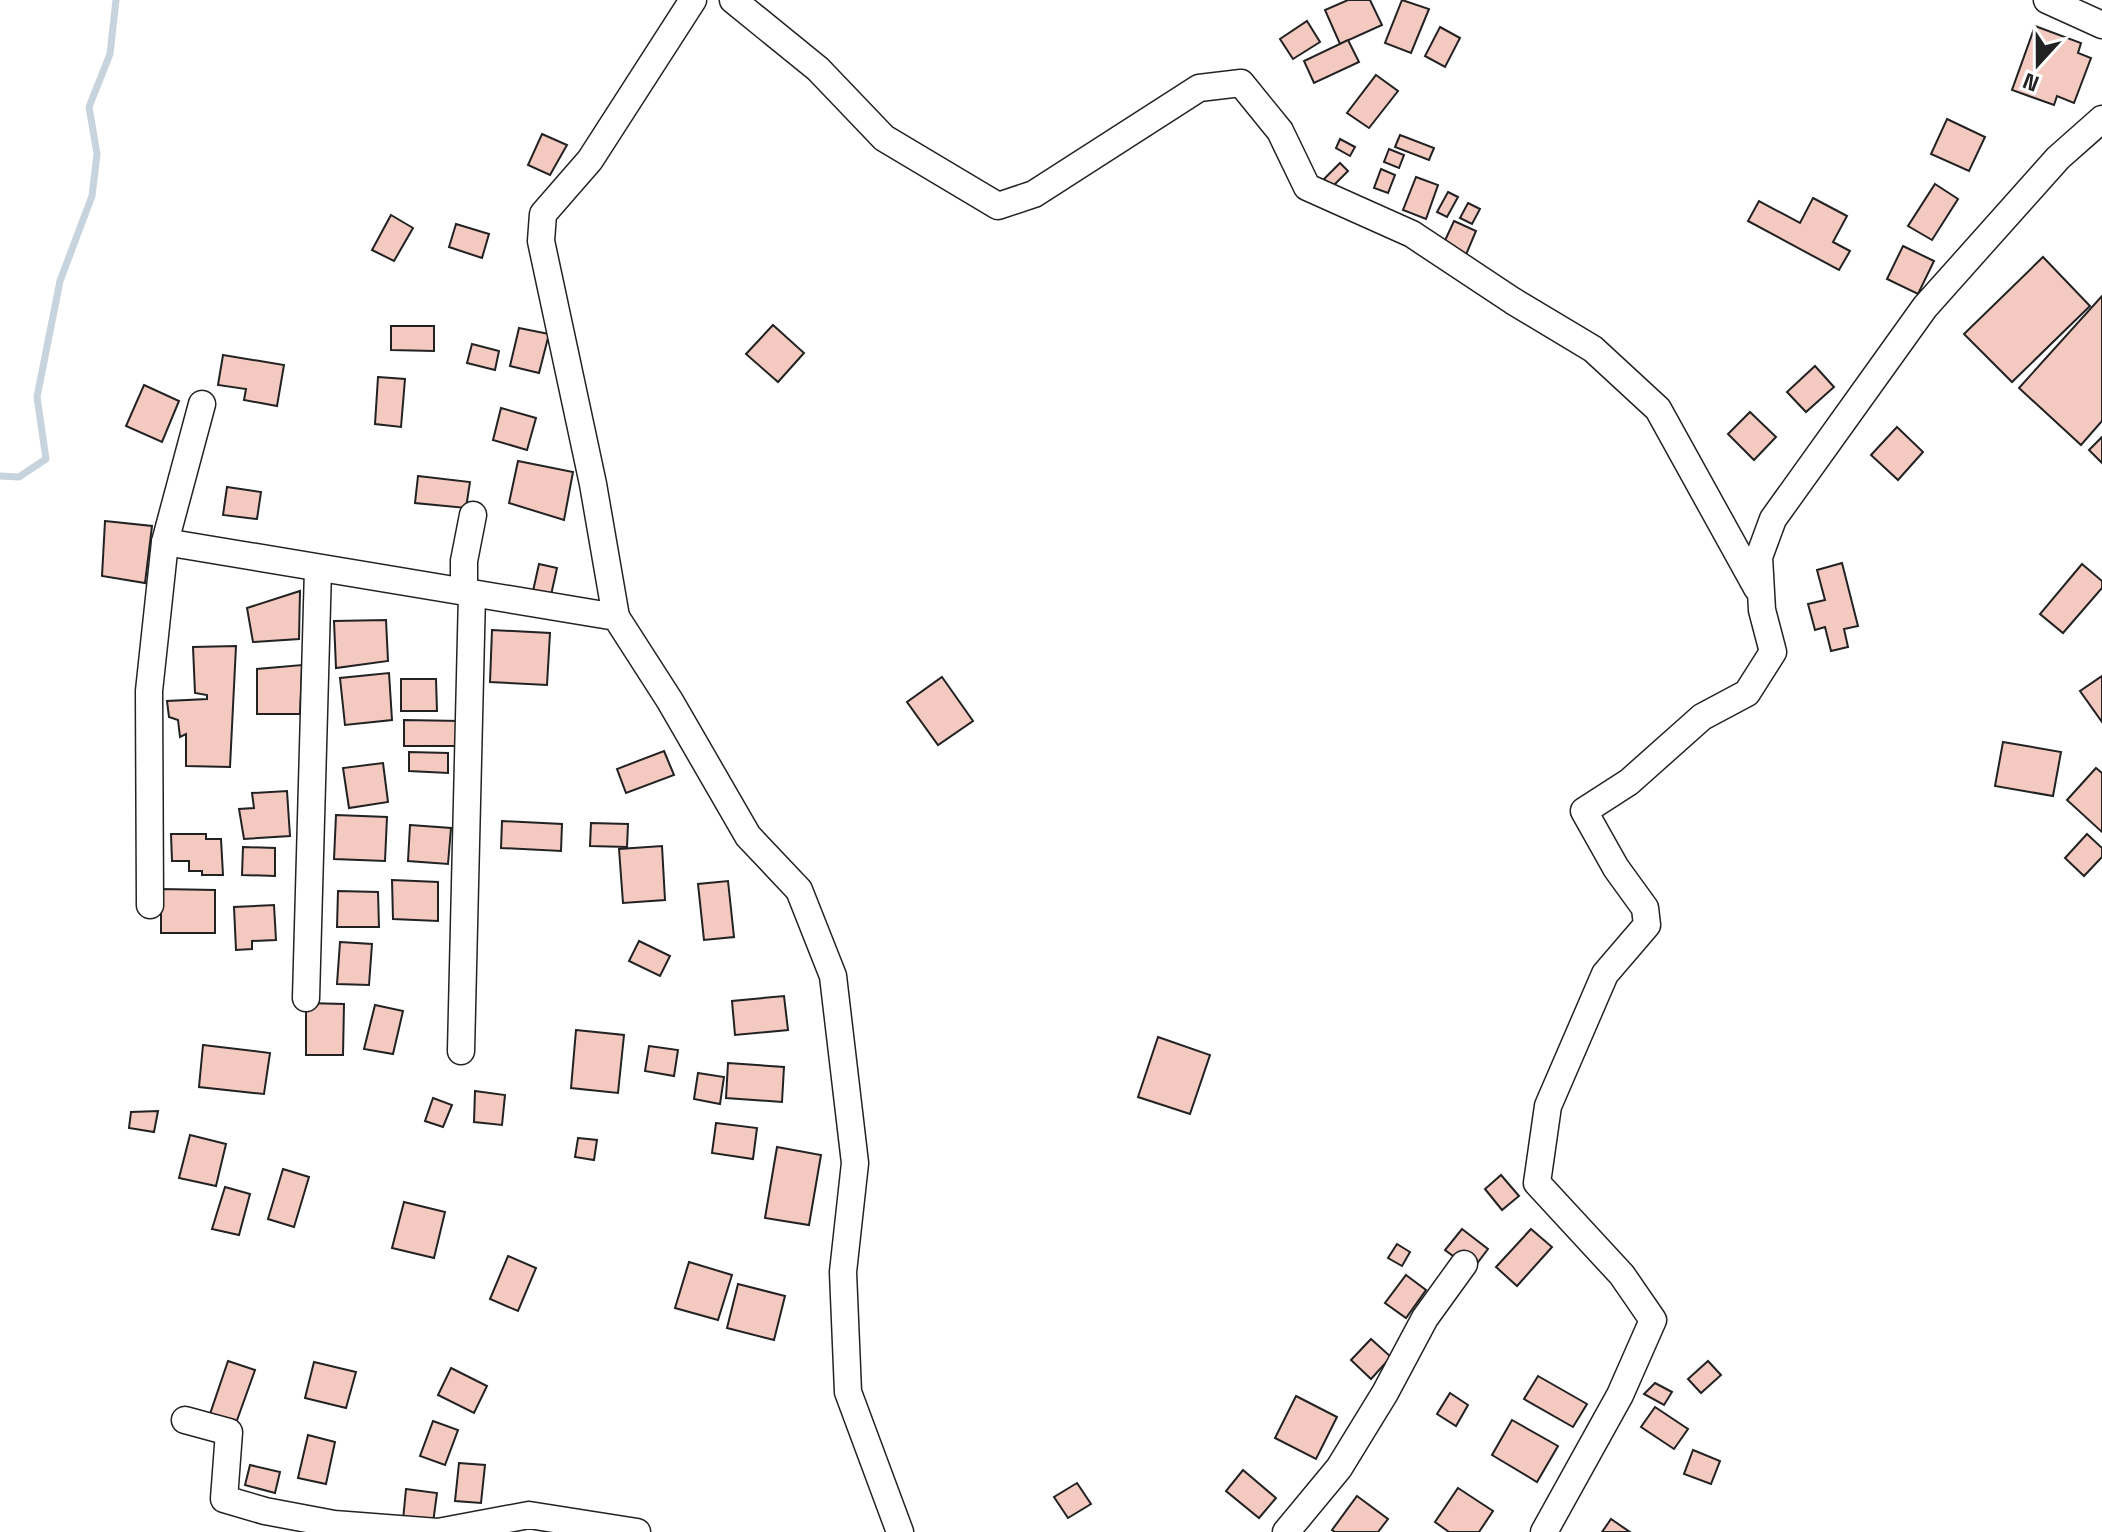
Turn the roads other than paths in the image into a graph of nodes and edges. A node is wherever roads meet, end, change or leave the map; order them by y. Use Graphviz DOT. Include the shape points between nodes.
graph roads {
  1 [pos="693,0"];
  2 [pos="733,0"];
  3 [pos="2047,0"];
  4 [pos="2102,25"];
  5 [pos="2102,119"];
  6 [pos="202,404"];
  7 [pos="473,515"];
  8 [pos="165,542"];
  9 [pos="318,569"];
  10 [pos="468,593"];
  11 [pos="1762,599"];
  12 [pos="616,617"];
  13 [pos="150,905"];
  14 [pos="306,998"];
  15 [pos="461,1051"];
  16 [pos="1464,1264"];
  17 [pos="185,1420"];
  18 [pos="637,1532"];
  19 [pos="900,1532"];
  20 [pos="1286,1532"];
  21 [pos="1544,1532"];
  1 -- 12 [label="street" via="590,160 543,214 541,241"];
  2 -- 11 [label="street" via="818,69 884,138 998,206 1034,194 1199,88 1241,83 1280,131 1307,187 1412,234 1593,349 1658,409"];
  3 -- 4 [label="street"];
  5 -- 11 [label="street" via="2058,158 1925,307 1773,519 1759,557"];
  6 -- 8 [label="street"];
  7 -- 10 [label="street" via="464,561"];
  8 -- 9 [label="street"];
  8 -- 13 [label="street" via="149,691"];
  9 -- 10 [label="street"];
  9 -- 14 [label="street"];
  10 -- 12 [label="street"];
  10 -- 15 [label="street"];
  11 -- 21 [label="street" via="1773,652 1747,693 1702,717 1629,782 1584,811 1645,908 1647,925 1605,974 1548,1106 1537,1183 1622,1275 1653,1320 1620,1395"];
  12 -- 19 [label="street" via="748,836 799,890 833,976 855,1163 843,1272 848,1392"];
  16 -- 20 [label="street" via="1425,1318 1339,1468"];
  17 -- 18 [label="street" via="229,1432 224,1499 265,1511 334,1524 438,1532 529,1515"];
}
